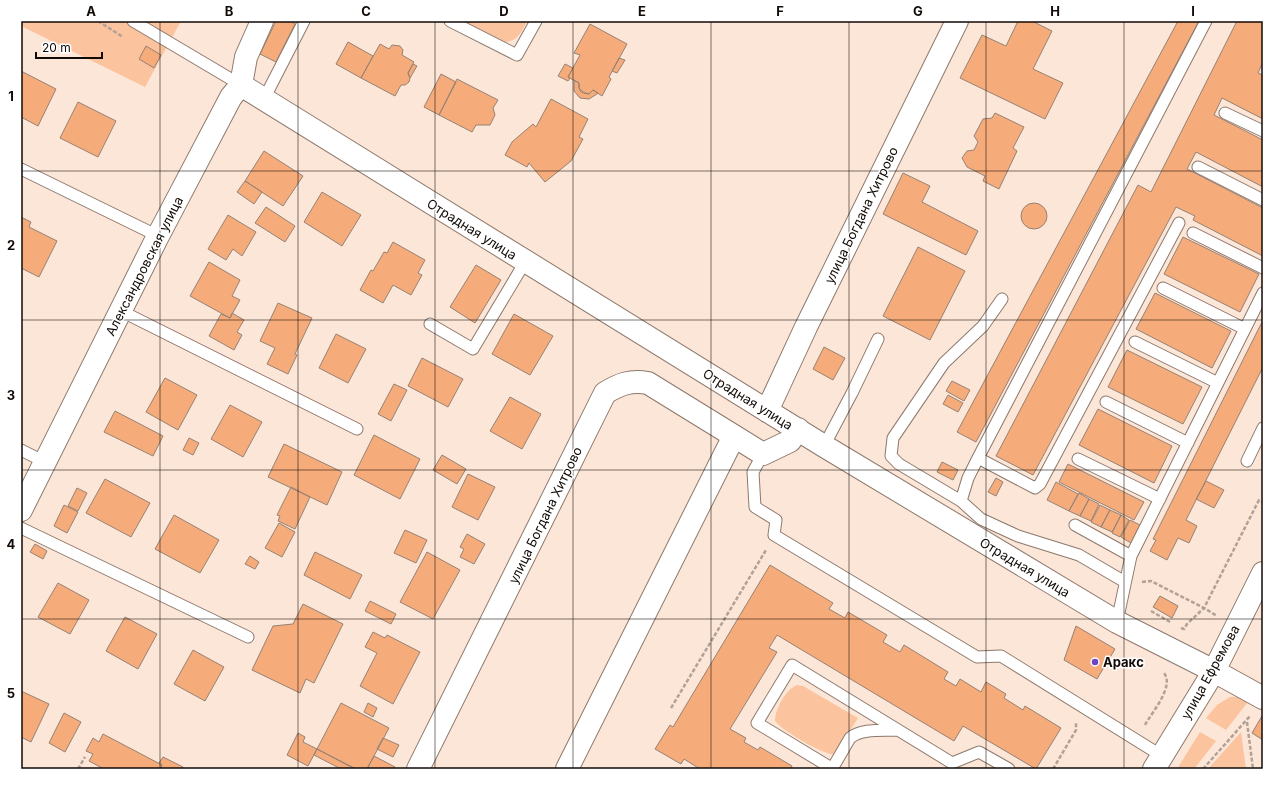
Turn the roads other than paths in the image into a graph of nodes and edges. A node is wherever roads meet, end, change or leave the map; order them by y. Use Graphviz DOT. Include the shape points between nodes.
graph roads {
  1 [pos="133,21"];
  2 [pos="262,21"];
  3 [pos="304,21"];
  4 [pos="450,21"];
  5 [pos="536,21"];
  6 [pos="957,21"];
  7 [pos="1206,21"];
  8 [pos="241,85"];
  9 [pos="264,99"];
  10 [pos="1225,113"];
  11 [pos="1263,131"];
  12 [pos="1198,167"];
  13 [pos="21,169"];
  14 [pos="1263,200"];
  15 [pos="1179,223"];
  16 [pos="1193,233"];
  17 [pos="158,236"];
  18 [pos="525,262"];
  19 [pos="1263,268"];
  20 [pos="1164,288"];
  21 [pos="1263,293"];
  22 [pos="1002,299"];
  23 [pos="121,310"];
  24 [pos="430,324"];
  25 [pos="1245,329"];
  26 [pos="878,338"];
  27 [pos="1135,342"];
  28 [pos="1218,383"];
  29 [pos="1106,402"];
  30 [pos="767,411"];
  31 [pos="1263,428"];
  32 [pos="357,429"];
  33 [pos="798,430"];
  34 [pos="734,436"];
  35 [pos="1188,442"];
  36 [pos="824,446"];
  37 [pos="21,450"];
  38 [pos="763,454"];
  39 [pos="978,458"];
  40 [pos="1078,459"];
  41 [pos="1247,461"];
  42 [pos="45,462"];
  43 [pos="1160,499"];
  44 [pos="961,501"];
  45 [pos="21,510"];
  46 [pos="1075,525"];
  47 [pos="21,528"];
  48 [pos="1131,556"];
  49 [pos="1263,573"];
  50 [pos="1126,582"];
  51 [pos="1117,622"];
  52 [pos="248,637"];
  53 [pos="1214,671"];
  54 [pos="1263,698"];
  55 [pos="898,730"];
  56 [pos="1158,762"];
  57 [pos="817,765"];
  58 [pos="418,769"];
  59 [pos="567,769"];
  60 [pos="832,769"];
  61 [pos="1010,769"];
  1 -- 8 [label="lane"];
  2 -- 8 [label="street, Александровская улица" via="246,57"];
  3 -- 9 [label="lane"];
  4 -- 5 [label="lane" via="517,55"];
  6 -- 30 [label="street, улица Богдана Хитрово"];
  7 -- 39 [label="lane"];
  8 -- 9 [label="street, Отрадная улица"];
  8 -- 17 [label="street, Александровская улица" via="231,97"];
  9 -- 18 [label="street, Отрадная улица"];
  10 -- 11 [label="lane"];
  12 -- 14 [label="lane"];
  13 -- 17 [label="lane"];
  15 -- 39 [label="lane" via="1040,484 1035,488"];
  16 -- 19 [label="lane"];
  17 -- 23 [label="street, Александровская улица"];
  18 -- 24 [label="lane" via="473,349"];
  18 -- 30 [label="street, Отрадная улица"];
  20 -- 25 [label="lane"];
  21 -- 25 [label="lane"];
  22 -- 44 [label="lane" via="983,326 944,363 893,438 891,456 899,464"];
  23 -- 32 [label="lane"];
  23 -- 42 [label="street, Александровская улица"];
  25 -- 28 [label="lane"];
  26 -- 36 [label="lane"];
  27 -- 28 [label="lane"];
  28 -- 35 [label="lane"];
  29 -- 35 [label="lane"];
  30 -- 33 [label="street, Отрадная улица"];
  31 -- 41 [label="lane"];
  33 -- 36 [label="street, Отрадная улица"];
  33 -- 38 [label="street" via="790,441"];
  34 -- 38 [label="street, улица Богдана Хитрово"];
  34 -- 58 [label="street, улица Богдана Хитрово" via="648,383 635,381 618,384 605,393"];
  34 -- 59 [label="street"];
  35 -- 43 [label="lane"];
  36 -- 51 [label="street, Отрадная улица"];
  37 -- 42 [label="lane"];
  38 -- 56 [label="lane" via="753,472 755,508 776,520 774,535 977,657 1001,656"];
  39 -- 44 [label="lane"];
  40 -- 43 [label="lane"];
  42 -- 45 [label="street, Александровская улица"];
  43 -- 48 [label="lane"];
  44 -- 50 [label="lane" via="981,519 1018,536 1079,555"];
  46 -- 48 [label="lane"];
  47 -- 52 [label="lane"];
  48 -- 50 [label="lane"];
  49 -- 53 [label="street, улица Ефремова"];
  50 -- 51 [label="lane"];
  51 -- 53 [label="street, Отрадная улица"];
  53 -- 54 [label="street, Отрадная улица"];
  53 -- 56 [label="street, улица Ефремова"];
  55 -- 57 [label="lane" via="792,665 757,723"];
  55 -- 60 [label="lane" via="862,732 854,735"];
  55 -- 61 [label="lane" via="952,763 979,752"];
  57 -- 60 [label="lane"];
}
